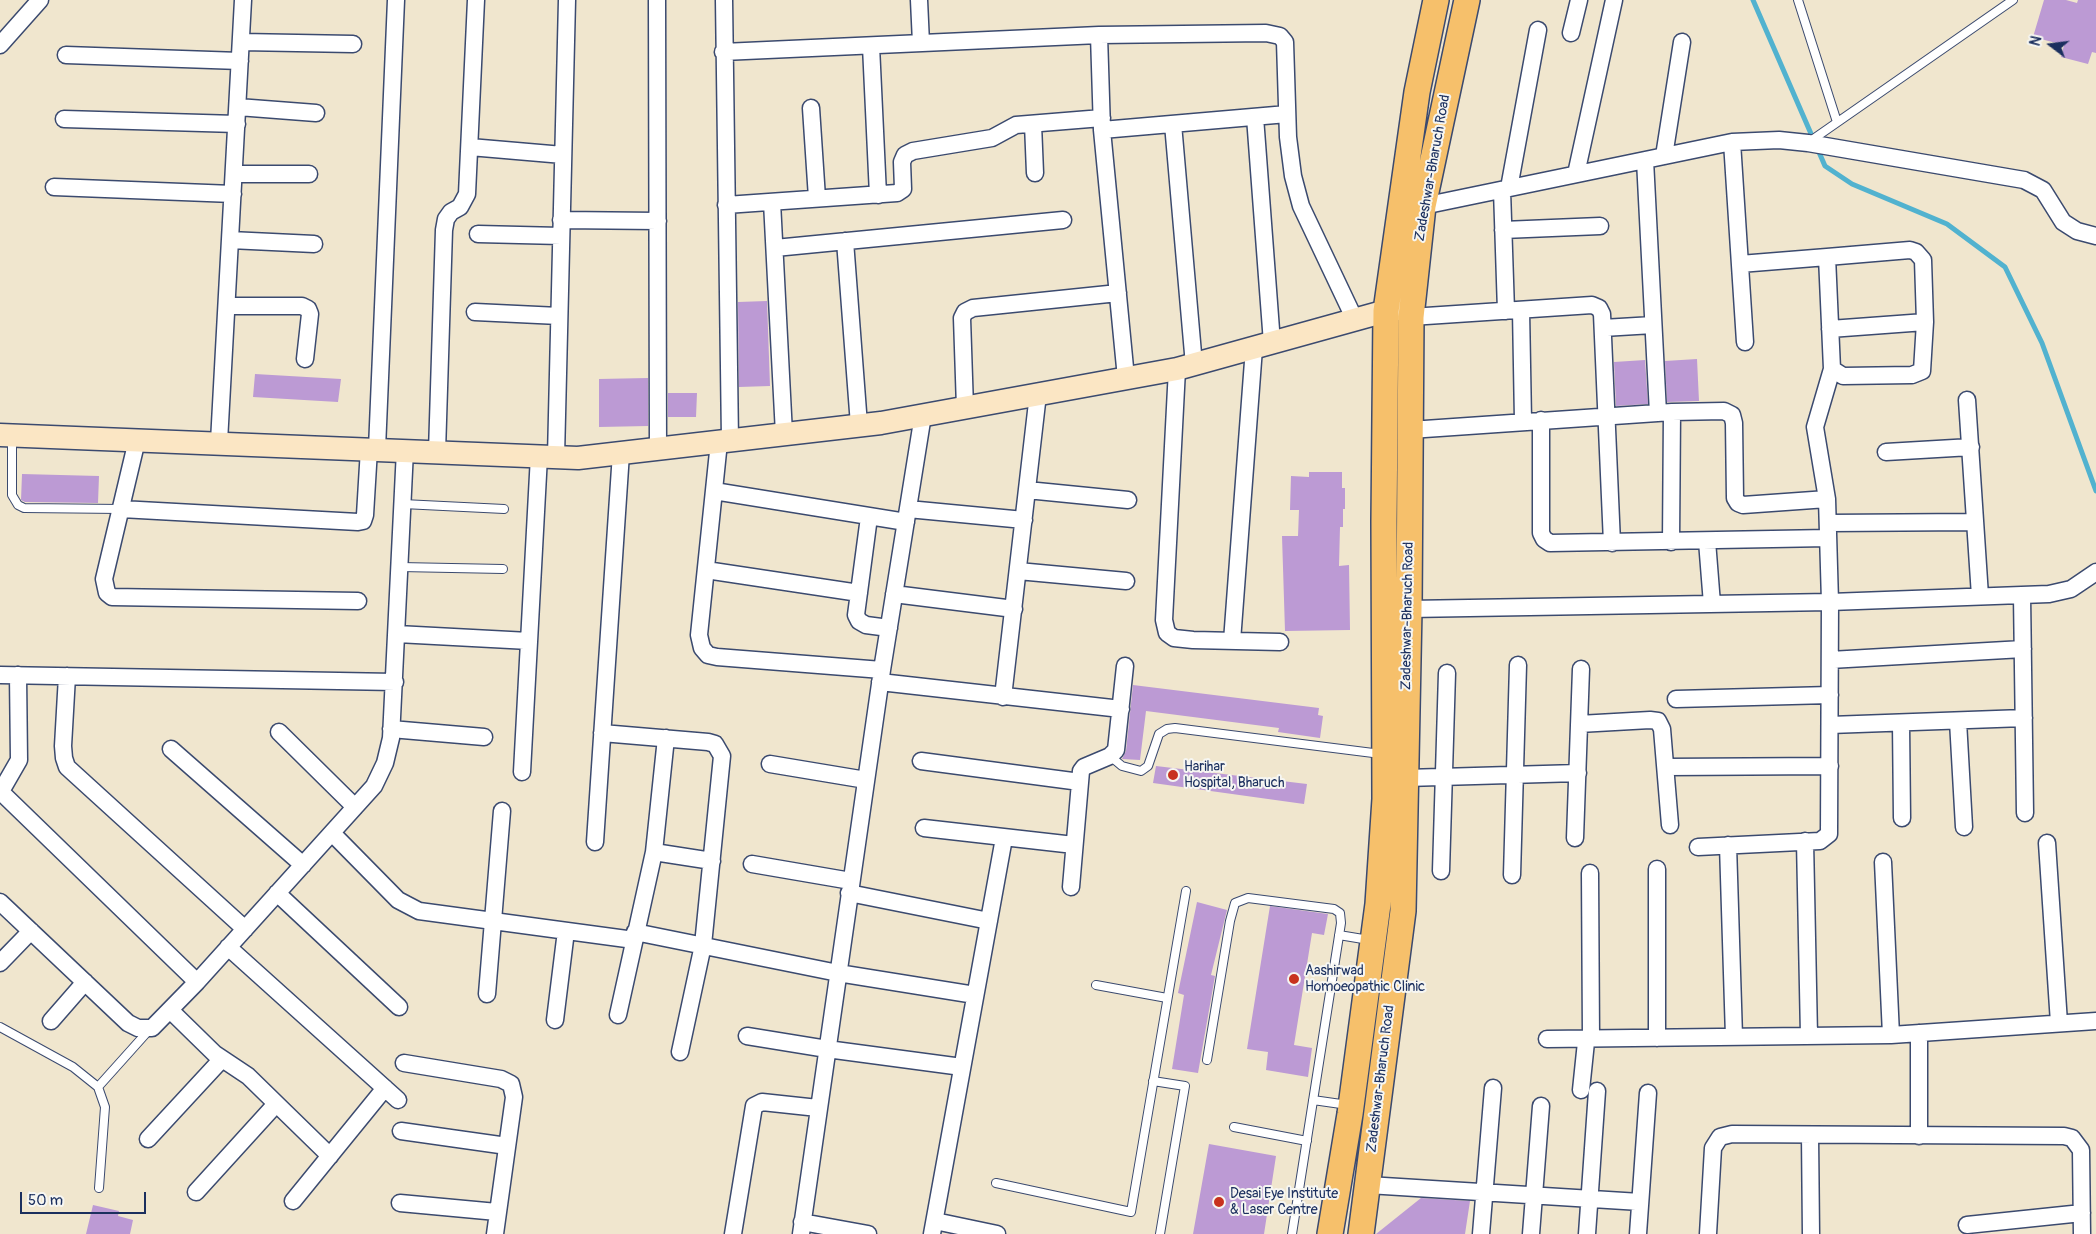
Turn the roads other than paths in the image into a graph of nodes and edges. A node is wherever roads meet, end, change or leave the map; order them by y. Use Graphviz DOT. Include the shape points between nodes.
graph roads {
  1 [pos="40,0"];
  2 [pos="243,0"];
  3 [pos="396,0"];
  4 [pos="476,0"];
  5 [pos="567,0"];
  6 [pos="657,0"];
  7 [pos="724,0"];
  8 [pos="919,0"];
  9 [pos="1436,0"];
  10 [pos="1467,0"];
  11 [pos="1579,0"];
  12 [pos="1614,0"];
  13 [pos="1798,0"];
  14 [pos="2013,0"];
  15 [pos="1538,30"];
  16 [pos="1571,33"];
  17 [pos="1100,35"];
  18 [pos="241,42"];
  19 [pos="1682,42"];
  20 [pos="921,43"];
  21 [pos="353,44"];
  22 [pos="0,45"];
  23 [pos="871,46"];
  24 [pos="724,52"];
  25 [pos="66,55"];
  26 [pos="240,61"];
  27 [pos="238,107"];
  28 [pos="811,108"];
  29 [pos="316,114"];
  30 [pos="1287,114"];
  31 [pos="1255,117"];
  32 [pos="64,119"];
  33 [pos="1836,122"];
  34 [pos="236,124"];
  35 [pos="1033,124"];
  36 [pos="1102,124"];
  37 [pos="1173,124"];
  38 [pos="1732,142"];
  39 [pos="1808,143"];
  40 [pos="470,147"];
  41 [pos="563,155"];
  42 [pos="1664,156"];
  43 [pos="1645,160"];
  44 [pos="1035,173"];
  45 [pos="234,174"];
  46 [pos="309,174"];
  47 [pos="1576,174"];
  48 [pos="54,187"];
  49 [pos="1506,189"];
  50 [pos="233,194"];
  51 [pos="878,194"];
  52 [pos="817,198"];
  53 [pos="772,202"];
  54 [pos="726,204"];
  55 [pos="1423,206"];
  56 [pos="562,220"];
  57 [pos="1063,220"];
  58 [pos="658,221"];
  59 [pos="1600,226"];
  60 [pos="1503,230"];
  61 [pos="478,234"];
  62 [pos="561,236"];
  63 [pos="2096,236"];
  64 [pos="230,240"];
  65 [pos="845,241"];
  66 [pos="314,244"];
  67 [pos="775,248"];
  68 [pos="1828,257"];
  69 [pos="1740,264"];
  70 [pos="1118,292"];
  71 [pos="227,306"];
  72 [pos="1514,310"];
  73 [pos="1386,311"];
  74 [pos="475,312"];
  75 [pos="1411,312"];
  76 [pos="559,316"];
  77 [pos="1355,320"];
  78 [pos="1925,322"];
  79 [pos="1654,325"];
  80 [pos="1602,328"];
  81 [pos="1830,329"];
  82 [pos="1744,342"];
  83 [pos="1263,345"];
  84 [pos="305,359"];
  85 [pos="1186,367"];
  86 [pos="1832,369"];
  87 [pos="1126,378"];
  88 [pos="1038,394"];
  89 [pos="1967,400"];
  90 [pos="965,408"];
  91 [pos="1665,412"];
  92 [pos="923,415"];
  93 [pos="1606,416"];
  94 [pos="1541,420"];
  95 [pos="1523,421"];
  96 [pos="859,426"];
  97 [pos="1410,430"];
  98 [pos="784,434"];
  99 [pos="6,436"];
  100 [pos="137,440"];
  101 [pos="724,441"];
  102 [pos="219,442"];
  103 [pos="1971,447"];
  104 [pos="658,448"];
  105 [pos="373,449"];
  106 [pos="406,450"];
  107 [pos="437,452"];
  108 [pos="1886,452"];
  109 [pos="621,453"];
  110 [pos="547,456"];
  111 [pos="1027,490"];
  112 [pos="714,491"];
  113 [pos="1827,499"];
  114 [pos="1128,500"];
  115 [pos="403,504"];
  116 [pos="121,509"];
  117 [pos="504,509"];
  118 [pos="869,516"];
  119 [pos="907,516"];
  120 [pos="1024,520"];
  121 [pos="1975,522"];
  122 [pos="1828,531"];
  123 [pos="1671,542"];
  124 [pos="1707,542"];
  125 [pos="1612,543"];
  126 [pos="400,568"];
  127 [pos="503,569"];
  128 [pos="706,570"];
  129 [pos="1018,571"];
  130 [pos="2096,572"];
  131 [pos="1126,581"];
  132 [pos="859,592"];
  133 [pos="894,594"];
  134 [pos="2022,595"];
  135 [pos="1980,596"];
  136 [pos="358,601"];
  137 [pos="1830,602"];
  138 [pos="1712,604"];
  139 [pos="1014,609"];
  140 [pos="1409,609"];
  141 [pos="889,628"];
  142 [pos="397,634"];
  143 [pos="1232,641"];
  144 [pos="529,642"];
  145 [pos="1280,642"];
  146 [pos="2023,650"];
  147 [pos="1830,660"];
  148 [pos="1518,665"];
  149 [pos="1125,666"];
  150 [pos="1581,669"];
  151 [pos="1447,673"];
  152 [pos="0,675"];
  153 [pos="18,676"];
  154 [pos="67,676"];
  155 [pos="881,676"];
  156 [pos="395,682"];
  157 [pos="1830,695"];
  158 [pos="1003,697"];
  159 [pos="1676,699"];
  160 [pos="1121,709"];
  161 [pos="2024,718"];
  162 [pos="1958,721"];
  163 [pos="1901,723"];
  164 [pos="1579,724"];
  165 [pos="1830,725"];
  166 [pos="391,730"];
  167 [pos="279,732"];
  168 [pos="602,733"];
  169 [pos="484,737"];
  170 [pos="666,738"];
  171 [pos="172,748"];
  172 [pos="1384,755"];
  173 [pos="1110,756"];
  174 [pos="921,761"];
  175 [pos="770,764"];
  176 [pos="1830,766"];
  177 [pos="1666,767"];
  178 [pos="522,772"];
  179 [pos="1578,774"];
  180 [pos="1514,775"];
  181 [pos="1444,777"];
  182 [pos="1406,778"];
  183 [pos="866,780"];
  184 [pos="1080,782"];
  185 [pos="0,793"];
  186 [pos="355,808"];
  187 [pos="502,811"];
  188 [pos="2025,813"];
  189 [pos="1902,818"];
  190 [pos="1670,825"];
  191 [pos="924,828"];
  192 [pos="1964,828"];
  193 [pos="332,833"];
  194 [pos="1004,838"];
  195 [pos="1576,838"];
  196 [pos="595,842"];
  197 [pos="1805,842"];
  198 [pos="2047,843"];
  199 [pos="1074,845"];
  200 [pos="1728,845"];
  201 [pos="1698,847"];
  202 [pos="654,852"];
  203 [pos="712,861"];
  204 [pos="1883,862"];
  205 [pos="752,864"];
  206 [pos="303,865"];
  207 [pos="1657,869"];
  208 [pos="1441,871"];
  209 [pos="1590,873"];
  210 [pos="1512,875"];
  211 [pos="850,887"];
  212 [pos="1071,887"];
  213 [pos="1186,891"];
  214 [pos="277,893"];
  215 [pos="0,902"];
  216 [pos="493,921"];
  217 [pos="989,921"];
  218 [pos="244,929"];
  219 [pos="31,931"];
  220 [pos="566,931"];
  221 [pos="1339,935"];
  222 [pos="635,936"];
  223 [pos="1373,940"];
  224 [pos="703,945"];
  225 [pos="228,947"];
  226 [pos="0,963"];
  227 [pos="838,973"];
  228 [pos="85,982"];
  229 [pos="197,982"];
  230 [pos="1096,985"];
  231 [pos="487,994"];
  232 [pos="975,995"];
  233 [pos="1167,998"];
  234 [pos="399,1007"];
  235 [pos="170,1010"];
  236 [pos="618,1015"];
  237 [pos="555,1020"];
  238 [pos="51,1021"];
  239 [pos="2096,1021"];
  240 [pos="2059,1023"];
  241 [pos="0,1027"];
  242 [pos="152,1028"];
  243 [pos="1919,1033"];
  244 [pos="1890,1035"];
  245 [pos="747,1036"];
  246 [pos="1809,1036"];
  247 [pos="1734,1037"];
  248 [pos="1591,1038"];
  249 [pos="1657,1038"];
  250 [pos="1547,1039"];
  251 [pos="826,1049"];
  252 [pos="680,1052"];
  253 [pos="222,1059"];
  254 [pos="1207,1060"];
  255 [pos="404,1063"];
  256 [pos="962,1067"];
  257 [pos="1153,1081"];
  258 [pos="98,1087"];
  259 [pos="384,1088"];
  260 [pos="1494,1088"];
  261 [pos="1648,1093"];
  262 [pos="398,1100"];
  263 [pos="1313,1100"];
  264 [pos="276,1104"];
  265 [pos="1351,1105"];
  266 [pos="1541,1106"];
  267 [pos="818,1108"];
  268 [pos="1234,1127"];
  269 [pos="401,1131"];
  270 [pos="1810,1135"];
  271 [pos="1919,1136"];
  272 [pos="148,1139"];
  273 [pos="1307,1141"];
  274 [pos="507,1146"];
  275 [pos="330,1156"];
  276 [pos="996,1183"];
  277 [pos="1368,1184"];
  278 [pos="99,1188"];
  279 [pos="196,1192"];
  280 [pos="1485,1193"];
  281 [pos="1535,1196"];
  282 [pos="1589,1199"];
  283 [pos="293,1202"];
  284 [pos="1640,1202"];
  285 [pos="400,1203"];
  286 [pos="497,1212"];
  287 [pos="2082,1214"];
  288 [pos="1967,1225"];
  289 [pos="802,1228"];
  290 [pos="933,1228"];
  291 [pos="495,1234"];
  292 [pos="732,1234"];
  293 [pos="868,1234"];
  294 [pos="996,1234"];
  295 [pos="1160,1234"];
  296 [pos="1292,1234"];
  297 [pos="1330,1234"];
  298 [pos="1361,1234"];
  299 [pos="1481,1234"];
  300 [pos="1531,1234"];
  301 [pos="1587,1234"];
  302 [pos="1638,1234"];
  303 [pos="1708,1234"];
  304 [pos="1811,1234"];
  305 [pos="2082,1234"];
  1 -- 22 [label="street"];
  2 -- 18 [label="street"];
  3 -- 105 [label="street"];
  4 -- 40 [label="street"];
  5 -- 41 [label="street"];
  6 -- 58 [label="street"];
  7 -- 24 [label="street"];
  8 -- 20 [label="street"];
  9 -- 73 [label="main road, Zadeshwar-Bharuch Road" via="1417,92"];
  10 -- 55 [label="main road, Zadeshwar-Bharuch Road"];
  11 -- 16 [label="street"];
  12 -- 47 [label="street"];
  13 -- 33 [label="lane"];
  14 -- 33 [label="lane"];
  15 -- 49 [label="street"];
  17 -- 20 [label="street"];
  17 -- 30 [label="street" via="1266,33 1280,36 1285,42"];
  17 -- 36 [label="street"];
  18 -- 21 [label="street"];
  18 -- 26 [label="street"];
  19 -- 42 [label="street"];
  20 -- 23 [label="street"];
  23 -- 24 [label="street"];
  23 -- 51 [label="street"];
  24 -- 54 [label="street"];
  25 -- 26 [label="street"];
  26 -- 27 [label="street"];
  27 -- 29 [label="street"];
  27 -- 34 [label="street"];
  28 -- 52 [label="street"];
  30 -- 31 [label="street"];
  30 -- 77 [label="street" via="1293,176 1301,206"];
  31 -- 37 [label="street"];
  31 -- 83 [label="street"];
  32 -- 34 [label="street"];
  33 -- 39 [label="lane"];
  34 -- 45 [label="street"];
  35 -- 36 [label="street"];
  35 -- 44 [label="street"];
  35 -- 51 [label="street" via="1016,125 992,138 912,151 902,162 903,188 897,193"];
  36 -- 37 [label="street"];
  36 -- 70 [label="street"];
  37 -- 85 [label="street"];
  38 -- 39 [label="street" via="1779,140"];
  38 -- 42 [label="street"];
  38 -- 69 [label="street"];
  39 -- 63 [label="street" via="2024,180 2043,190 2063,222 2077,231"];
  40 -- 41 [label="street"];
  40 -- 107 [label="street" via="464,202 446,219 444,230"];
  41 -- 56 [label="street"];
  42 -- 43 [label="street"];
  43 -- 47 [label="street"];
  43 -- 79 [label="street"];
  45 -- 46 [label="street"];
  45 -- 50 [label="street"];
  47 -- 49 [label="street"];
  48 -- 50 [label="street"];
  49 -- 55 [label="street"];
  49 -- 60 [label="street"];
  50 -- 64 [label="street"];
  51 -- 52 [label="street"];
  52 -- 53 [label="street"];
  53 -- 54 [label="street"];
  53 -- 67 [label="street"];
  54 -- 101 [label="street"];
  55 -- 75 [label="main road, Zadeshwar-Bharuch Road"];
  56 -- 58 [label="street"];
  56 -- 62 [label="street"];
  57 -- 65 [label="street"];
  58 -- 104 [label="street"];
  59 -- 60 [label="street"];
  60 -- 72 [label="street"];
  61 -- 62 [label="street"];
  62 -- 76 [label="street"];
  64 -- 66 [label="street"];
  64 -- 71 [label="street"];
  65 -- 67 [label="street"];
  65 -- 96 [label="street"];
  67 -- 98 [label="street"];
  68 -- 69 [label="street"];
  68 -- 78 [label="street" via="1910,250 1920,255 1923,260"];
  68 -- 81 [label="street"];
  69 -- 82 [label="street"];
  70 -- 87 [label="street"];
  70 -- 90 [label="street" via="973,308 965,312 962,318"];
  71 -- 84 [label="street" via="302,306 308,309"];
  71 -- 102 [label="street"];
  72 -- 75 [label="street"];
  72 -- 80 [label="street" via="1592,305 1602,314"];
  72 -- 95 [label="street"];
  73 -- 75 [label="main road"];
  73 -- 77 [label="main road"];
  73 -- 172 [label="main road, Zadeshwar-Bharuch Road"];
  74 -- 76 [label="street"];
  75 -- 97 [label="main road, Zadeshwar-Bharuch Road"];
  76 -- 110 [label="street"];
  77 -- 83 [label="main road"];
  78 -- 81 [label="street"];
  78 -- 86 [label="street" via="1924,366 1918,374 1842,376"];
  79 -- 80 [label="street"];
  79 -- 91 [label="street"];
  80 -- 93 [label="street"];
  81 -- 86 [label="street"];
  83 -- 85 [label="main road"];
  83 -- 143 [label="street"];
  85 -- 87 [label="main road"];
  85 -- 143 [label="street" via="1164,620 1167,633 1174,638"];
  86 -- 113 [label="street" via="1815,428"];
  87 -- 88 [label="main road"];
  88 -- 90 [label="main road"];
  88 -- 111 [label="street"];
  89 -- 103 [label="street"];
  90 -- 92 [label="main road"];
  91 -- 93 [label="street"];
  91 -- 113 [label="street" via="1717,411 1732,415 1738,503"];
  91 -- 123 [label="street"];
  92 -- 96 [label="main road"];
  92 -- 119 [label="street"];
  93 -- 94 [label="street"];
  93 -- 125 [label="street"];
  94 -- 95 [label="street"];
  94 -- 125 [label="street" via="1541,533 1544,539 1550,543"];
  95 -- 97 [label="street"];
  96 -- 98 [label="main road"];
  97 -- 140 [label="main road, Zadeshwar-Bharuch Road"];
  98 -- 101 [label="main road"];
  99 -- 100 [label="main road"];
  99 -- 116 [label="lane" via="12,495 18,505 24,508"];
  100 -- 102 [label="main road"];
  100 -- 116 [label="street"];
  101 -- 104 [label="main road"];
  101 -- 112 [label="street"];
  102 -- 105 [label="main road"];
  103 -- 108 [label="street"];
  103 -- 121 [label="street"];
  104 -- 109 [label="main road"];
  105 -- 106 [label="main road"];
  105 -- 116 [label="street" via="365,515 358,522"];
  106 -- 107 [label="main road"];
  106 -- 115 [label="street"];
  107 -- 110 [label="main road"];
  109 -- 110 [label="main road" via="578,458"];
  109 -- 168 [label="street"];
  110 -- 144 [label="street"];
  111 -- 114 [label="street"];
  111 -- 120 [label="street"];
  112 -- 118 [label="street"];
  112 -- 128 [label="street"];
  113 -- 122 [label="street"];
  115 -- 117 [label="lane"];
  115 -- 126 [label="street"];
  116 -- 136 [label="street" via="104,579 107,593 112,597"];
  118 -- 119 [label="street"];
  118 -- 132 [label="street"];
  119 -- 120 [label="street"];
  119 -- 133 [label="street"];
  120 -- 129 [label="street"];
  121 -- 122 [label="street"];
  121 -- 135 [label="street"];
  122 -- 124 [label="street"];
  122 -- 137 [label="street"];
  123 -- 124 [label="street"];
  123 -- 125 [label="street"];
  124 -- 138 [label="street"];
  126 -- 127 [label="lane"];
  126 -- 142 [label="street"];
  128 -- 132 [label="street"];
  128 -- 155 [label="street" via="699,635 702,648 708,655"];
  129 -- 131 [label="street"];
  129 -- 139 [label="street"];
  130 -- 134 [label="street" via="2071,588 2049,594"];
  132 -- 141 [label="street" via="856,615 859,621"];
  133 -- 139 [label="street"];
  133 -- 141 [label="street"];
  134 -- 135 [label="street"];
  134 -- 146 [label="street"];
  135 -- 137 [label="street"];
  137 -- 138 [label="street"];
  137 -- 147 [label="street"];
  138 -- 140 [label="street"];
  139 -- 158 [label="street"];
  140 -- 182 [label="main road, Zadeshwar-Bharuch Road"];
  141 -- 155 [label="street"];
  142 -- 144 [label="street"];
  142 -- 156 [label="street"];
  143 -- 145 [label="street"];
  144 -- 178 [label="street"];
  146 -- 147 [label="street"];
  146 -- 161 [label="street"];
  147 -- 157 [label="street"];
  148 -- 180 [label="street"];
  149 -- 160 [label="street"];
  150 -- 164 [label="street"];
  151 -- 181 [label="street"];
  152 -- 153 [label="street"];
  153 -- 154 [label="street"];
  153 -- 185 [label="street" via="19,760"];
  154 -- 156 [label="street"];
  154 -- 218 [label="street" via="64,758 67,767"];
  155 -- 158 [label="street"];
  155 -- 183 [label="street"];
  156 -- 166 [label="street"];
  157 -- 159 [label="street"];
  157 -- 165 [label="street"];
  158 -- 160 [label="street"];
  160 -- 173 [label="street" via="1116,750"];
  161 -- 162 [label="street"];
  161 -- 188 [label="street"];
  162 -- 163 [label="street"];
  162 -- 192 [label="street"];
  163 -- 165 [label="street"];
  163 -- 189 [label="street"];
  164 -- 177 [label="street" via="1658,721 1662,729"];
  164 -- 179 [label="street"];
  165 -- 176 [label="street"];
  166 -- 169 [label="street"];
  166 -- 186 [label="street" via="385,763 374,786"];
  167 -- 186 [label="street"];
  168 -- 170 [label="street"];
  168 -- 196 [label="street"];
  170 -- 202 [label="street"];
  170 -- 203 [label="street" via="715,744 722,756"];
  171 -- 206 [label="street"];
  172 -- 173 [label="lane" via="1175,728 1158,734 1148,766 1141,771 1122,766"];
  172 -- 223 [label="main road, Zadeshwar-Bharuch Road" via="1385,799"];
  173 -- 184 [label="street" via="1084,767"];
  174 -- 184 [label="street"];
  175 -- 183 [label="street"];
  176 -- 177 [label="street"];
  176 -- 197 [label="street" via="1829,834 1820,841"];
  177 -- 190 [label="street"];
  179 -- 180 [label="street"];
  179 -- 195 [label="street"];
  180 -- 181 [label="street"];
  180 -- 210 [label="street"];
  181 -- 182 [label="street"];
  181 -- 208 [label="street"];
  182 -- 277 [label="main road, Zadeshwar-Bharuch Road" via="1404,911"];
  183 -- 211 [label="street"];
  184 -- 199 [label="street"];
  185 -- 229 [label="street"];
  186 -- 193 [label="street"];
  187 -- 216 [label="street"];
  191 -- 194 [label="street"];
  193 -- 206 [label="street"];
  193 -- 216 [label="street" via="407,906 419,911"];
  194 -- 199 [label="street"];
  194 -- 217 [label="street"];
  197 -- 200 [label="street"];
  197 -- 246 [label="street"];
  198 -- 240 [label="street"];
  199 -- 212 [label="street"];
  200 -- 201 [label="street"];
  200 -- 247 [label="street"];
  202 -- 203 [label="street"];
  202 -- 222 [label="street"];
  203 -- 224 [label="street"];
  204 -- 244 [label="street"];
  205 -- 211 [label="street"];
  206 -- 214 [label="street"];
  207 -- 249 [label="street"];
  209 -- 248 [label="street"];
  211 -- 217 [label="street"];
  211 -- 227 [label="street"];
  213 -- 233 [label="lane"];
  214 -- 218 [label="street"];
  214 -- 234 [label="street"];
  215 -- 219 [label="street"];
  216 -- 220 [label="street"];
  216 -- 231 [label="street"];
  217 -- 232 [label="street"];
  218 -- 225 [label="street"];
  219 -- 226 [label="street"];
  219 -- 228 [label="street"];
  220 -- 222 [label="street"];
  220 -- 237 [label="street"];
  221 -- 223 [label="lane"];
  221 -- 254 [label="lane" via="1340,914 1334,909 1248,898 1235,903"];
  221 -- 263 [label="lane"];
  222 -- 224 [label="street"];
  222 -- 236 [label="street"];
  223 -- 265 [label="main road, Zadeshwar-Bharuch Road"];
  224 -- 227 [label="street"];
  224 -- 252 [label="street"];
  225 -- 229 [label="street"];
  225 -- 259 [label="street"];
  227 -- 232 [label="street"];
  227 -- 251 [label="street"];
  228 -- 238 [label="street"];
  228 -- 242 [label="street" via="128,1023 138,1028"];
  229 -- 235 [label="street"];
  230 -- 233 [label="lane"];
  232 -- 256 [label="street"];
  233 -- 257 [label="lane"];
  235 -- 242 [label="street"];
  235 -- 253 [label="street"];
  239 -- 240 [label="street"];
  240 -- 243 [label="street"];
  241 -- 258 [label="lane" via="73,1067"];
  242 -- 258 [label="lane"];
  243 -- 244 [label="street"];
  243 -- 271 [label="street"];
  244 -- 246 [label="street"];
  245 -- 251 [label="street"];
  246 -- 247 [label="street"];
  247 -- 249 [label="street"];
  248 -- 249 [label="street"];
  248 -- 250 [label="street"];
  248 -- 282 [label="street" via="1586,1042"];
  251 -- 256 [label="street"];
  251 -- 267 [label="street"];
  253 -- 264 [label="street" via="248,1076"];
  253 -- 272 [label="street"];
  255 -- 274 [label="street" via="502,1079 511,1084 514,1097"];
  256 -- 290 [label="street"];
  257 -- 276 [label="lane" via="1130,1212"];
  257 -- 295 [label="lane" via="1185,1086"];
  258 -- 278 [label="lane" via="105,1107"];
  259 -- 262 [label="street"];
  259 -- 275 [label="street"];
  260 -- 280 [label="street"];
  261 -- 284 [label="street"];
  263 -- 265 [label="lane"];
  263 -- 273 [label="lane"];
  264 -- 275 [label="street"];
  264 -- 279 [label="street"];
  265 -- 297 [label="main road, Zadeshwar-Bharuch Road"];
  266 -- 281 [label="street"];
  267 -- 289 [label="street"];
  267 -- 292 [label="street" via="762,1102 754,1106"];
  268 -- 273 [label="lane"];
  269 -- 274 [label="street"];
  270 -- 271 [label="street"];
  270 -- 303 [label="street" via="1732,1134 1720,1137 1713,1148 1711,1162"];
  270 -- 304 [label="street"];
  271 -- 287 [label="street" via="2072,1138 2082,1150"];
  273 -- 296 [label="lane"];
  274 -- 286 [label="street"];
  275 -- 283 [label="street"];
  277 -- 280 [label="street"];
  277 -- 298 [label="main road, Zadeshwar-Bharuch Road"];
  280 -- 281 [label="street"];
  280 -- 299 [label="street"];
  281 -- 282 [label="street"];
  281 -- 300 [label="street"];
  282 -- 284 [label="street"];
  282 -- 301 [label="street"];
  284 -- 302 [label="street"];
  285 -- 286 [label="street"];
  286 -- 291 [label="street"];
  287 -- 288 [label="street"];
  287 -- 305 [label="street"];
  289 -- 293 [label="street"];
  290 -- 294 [label="street"];
}
